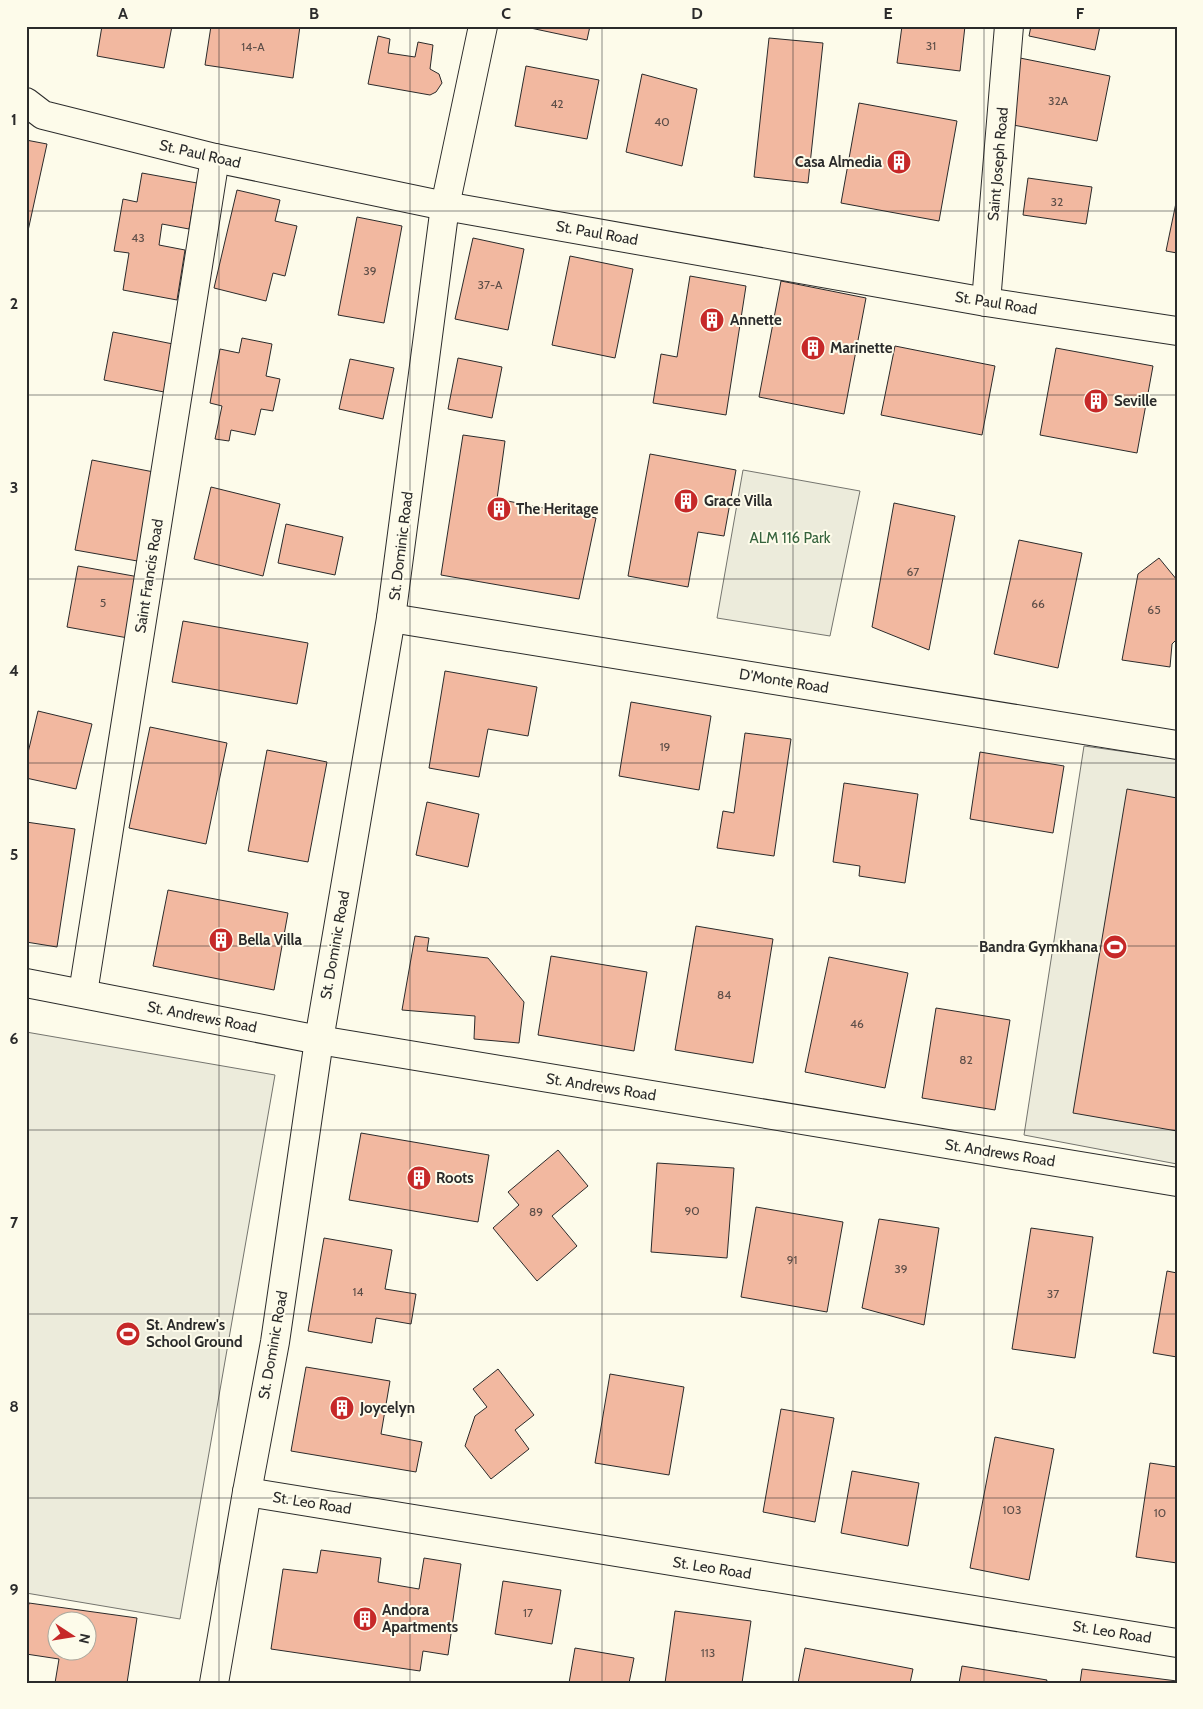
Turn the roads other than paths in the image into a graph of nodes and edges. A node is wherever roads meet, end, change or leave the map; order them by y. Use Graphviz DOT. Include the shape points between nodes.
graph roads {
  1 [pos="483,26"];
  2 [pos="1009,26"];
  3 [pos="26,102"];
  4 [pos="215,158"];
  5 [pos="445,206"];
  6 [pos="986,302"];
  7 [pos="1177,332"];
  8 [pos="391,618"];
  9 [pos="1177,744"];
  10 [pos="26,983"];
  11 [pos="83,993"];
  12 [pos="319,1040"];
  13 [pos="1177,1182"];
  14 [pos="247,1492"];
  15 [pos="1177,1643"];
  16 [pos="214,1683"];
  1 -- 5 [label="street, St. Dominic Road"];
  2 -- 6 [label="street, Saint Joseph Road"];
  3 -- 4 [label="street, St. Paul Road" via="43,114"];
  4 -- 5 [label="street, St. Paul Road"];
  4 -- 11 [label="street, Saint Francis Road"];
  5 -- 6 [label="street, St. Paul Road"];
  5 -- 8 [label="street, St. Dominic Road"];
  6 -- 7 [label="street, St. Paul Road"];
  8 -- 9 [label="street, D'Monte Road"];
  8 -- 12 [label="street, St. Dominic Road"];
  10 -- 11 [label="street, St. Andrews Road"];
  11 -- 12 [label="street, St. Andrews Road"];
  12 -- 13 [label="street, St. Andrews Road"];
  12 -- 14 [label="street, St. Dominic Road" via="275,1342"];
  14 -- 15 [label="street, St. Leo Road"];
  14 -- 16 [label="street, St. Dominic Road"];
}
